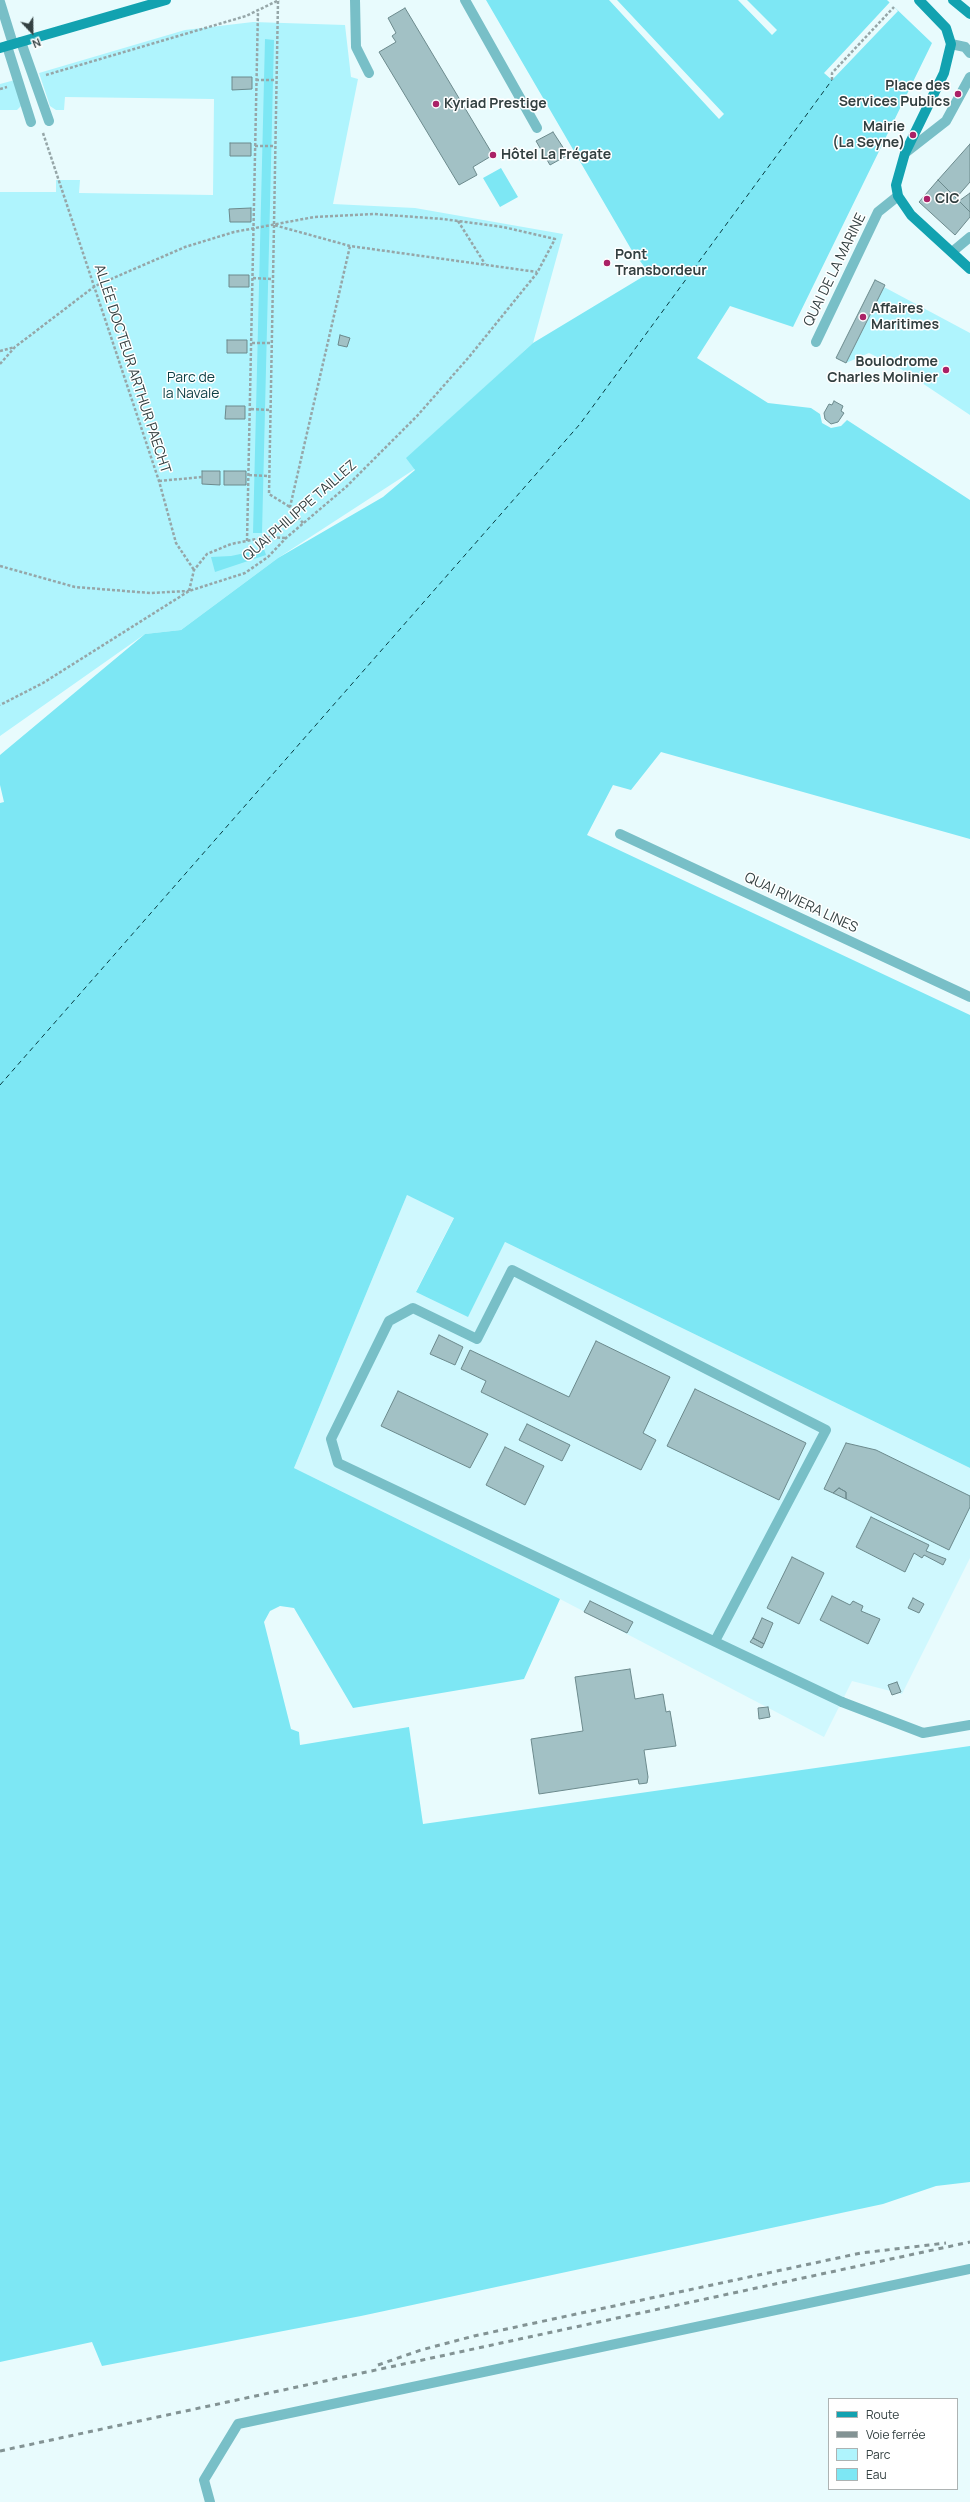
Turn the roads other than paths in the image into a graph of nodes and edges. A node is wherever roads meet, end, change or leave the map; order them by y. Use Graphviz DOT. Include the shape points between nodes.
graph roads {
  1 [pos="166,0"];
  2 [pos="355,0"];
  3 [pos="465,0"];
  4 [pos="918,0"];
  5 [pos="954,0"];
  6 [pos="0,2"];
  7 [pos="970,14"];
  8 [pos="951,44"];
  9 [pos="10,45"];
  10 [pos="970,53"];
  11 [pos="369,73"];
  12 [pos="970,77"];
  13 [pos="49,121"];
  14 [pos="31,122"];
  15 [pos="537,128"];
  16 [pos="905,153"];
  17 [pos="898,196"];
  18 [pos="970,237"];
  19 [pos="952,252"];
  20 [pos="970,269"];
  21 [pos="816,342"];
  22 [pos="620,834"];
  23 [pos="970,997"];
  24 [pos="715,1641"];
  25 [pos="970,1725"];
  26 [pos="970,2269"];
  27 [pos="210,2502"];
  1 -- 9 [label="main road"];
  2 -- 11 [label="street" via="356,48"];
  3 -- 15 [label="street"];
  4 -- 8 [label="main road" via="946,28"];
  5 -- 7 [label="main road"];
  6 -- 9 [label="street"];
  8 -- 10 [label="street" via="965,47"];
  8 -- 16 [label="main road" via="944,73"];
  9 -- 13 [label="street"];
  9 -- 14 [label="street"];
  12 -- 16 [label="street" via="946,121"];
  16 -- 17 [label="main road" via="896,185"];
  17 -- 19 [label="main road" via="911,215"];
  17 -- 21 [label="street, QUAI DE LA MARINE" via="878,212"];
  18 -- 19 [label="street"];
  19 -- 20 [label="main road"];
  22 -- 23 [label="street, QUAI RIVIERA LINES"];
  24 -- 24 [label="street" via="826,1430 512,1270 477,1339 413,1308 389,1321 331,1439 338,1463"];
  24 -- 25 [label="street" via="842,1702 923,1733"];
  26 -- 27 [label="street" via="238,2424 204,2480"];
}
